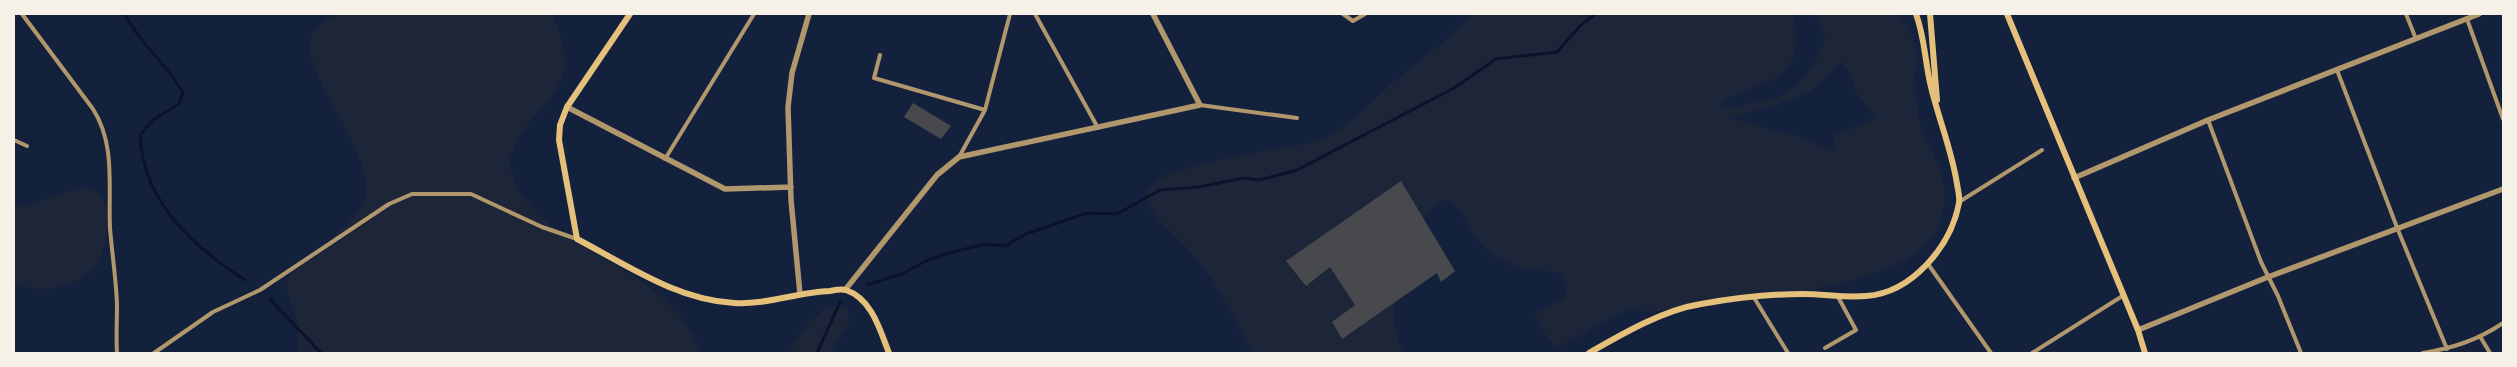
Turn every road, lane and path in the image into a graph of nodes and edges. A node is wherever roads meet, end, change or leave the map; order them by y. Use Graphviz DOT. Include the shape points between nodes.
graph roads {
  1 [pos="22,14"];
  2 [pos="630,14"];
  3 [pos="754,14"];
  4 [pos="808,14"];
  5 [pos="1010,14"];
  6 [pos="1035,14"];
  7 [pos="1153,14"];
  8 [pos="1343,14"];
  9 [pos="1365,14"];
  10 [pos="1916,14"];
  11 [pos="1930,14"];
  12 [pos="2007,14"];
  13 [pos="2406,14"];
  14 [pos="2479,14"];
  15 [pos="2467,19"];
  16 [pos="2416,39"];
  17 [pos="880,55"];
  18 [pos="2337,70"];
  19 [pos="1200,105"];
  20 [pos="566,107"];
  21 [pos="985,110"];
  22 [pos="1938,110"];
  23 [pos="1298,118"];
  24 [pos="2503,119"];
  25 [pos="2208,120"];
  26 [pos="1098,128"];
  27 [pos="14,140"];
  28 [pos="27,146"];
  29 [pos="2042,150"];
  30 [pos="959,157"];
  31 [pos="665,159"];
  32 [pos="2074,178"];
  33 [pos="791,188"];
  34 [pos="2503,189"];
  35 [pos="1960,202"];
  36 [pos="2398,230"];
  37 [pos="577,239"];
  38 [pos="1928,264"];
  39 [pos="2268,277"];
  40 [pos="845,290"];
  41 [pos="800,294"];
  42 [pos="1837,295"];
  43 [pos="2124,295"];
  44 [pos="1753,296"];
  45 [pos="2503,323"];
  46 [pos="2138,330"];
  47 [pos="2481,338"];
  48 [pos="1825,348"];
  49 [pos="2447,349"];
  50 [pos="117,353"];
  51 [pos="154,353"];
  52 [pos="889,353"];
  53 [pos="1590,353"];
  54 [pos="1788,353"];
  55 [pos="1991,353"];
  56 [pos="2032,353"];
  57 [pos="2145,353"];
  58 [pos="2301,353"];
  59 [pos="2423,353"];
  60 [pos="2490,353"];
  1 -- 50 [label="street" via="93,109 101,121 105,135 109,158 110,229 117,303"];
  2 -- 20 [label="main road"];
  3 -- 31 [label="street"];
  4 -- 33 [label="street" via="792,73 788,107"];
  5 -- 21 [label="street"];
  6 -- 26 [label="street"];
  7 -- 19 [label="street"];
  8 -- 9 [label="street" via="1353,20"];
  10 -- 22 [label="main road" via="1924,39 1930,82"];
  11 -- 22 [label="main road"];
  12 -- 32 [label="main road"];
  13 -- 16 [label="street"];
  14 -- 15 [label="street"];
  15 -- 16 [label="street"];
  15 -- 24 [label="street"];
  16 -- 18 [label="street"];
  17 -- 21 [label="street" via="874,78"];
  18 -- 25 [label="street"];
  18 -- 36 [label="street"];
  19 -- 23 [label="street"];
  19 -- 26 [label="street"];
  20 -- 31 [label="street"];
  20 -- 37 [label="main road" via="560,125 560,140"];
  21 -- 30 [label="street"];
  22 -- 35 [label="main road"];
  25 -- 32 [label="street"];
  25 -- 39 [label="street"];
  26 -- 30 [label="street"];
  27 -- 28 [label="street"];
  29 -- 35 [label="street"];
  30 -- 40 [label="street" via="937,175"];
  31 -- 33 [label="street" via="725,189"];
  32 -- 43 [label="main road"];
  33 -- 41 [label="street"];
  34 -- 36 [label="street"];
  35 -- 38 [label="main road" via="1950,230"];
  36 -- 39 [label="street"];
  36 -- 49 [label="street"];
  37 -- 41 [label="main road" via="677,291 706,299 741,303 763,302"];
  37 -- 51 [label="street" via="542,227 471,194 412,194 389,204 260,290 213,312"];
  38 -- 42 [label="main road" via="1910,280 1891,291 1867,296"];
  38 -- 55 [label="street"];
  39 -- 46 [label="street"];
  39 -- 58 [label="street"];
  40 -- 41 [label="main road"];
  40 -- 52 [label="main road" via="874,313"];
  42 -- 44 [label="main road"];
  42 -- 48 [label="street" via="1856,330"];
  43 -- 46 [label="main road"];
  43 -- 56 [label="street"];
  44 -- 53 [label="main road" via="1698,304 1624,333"];
  44 -- 54 [label="street"];
  45 -- 47 [label="street"];
  46 -- 57 [label="main road"];
  47 -- 49 [label="street"];
  47 -- 60 [label="street"];
  49 -- 59 [label="street"];
}
